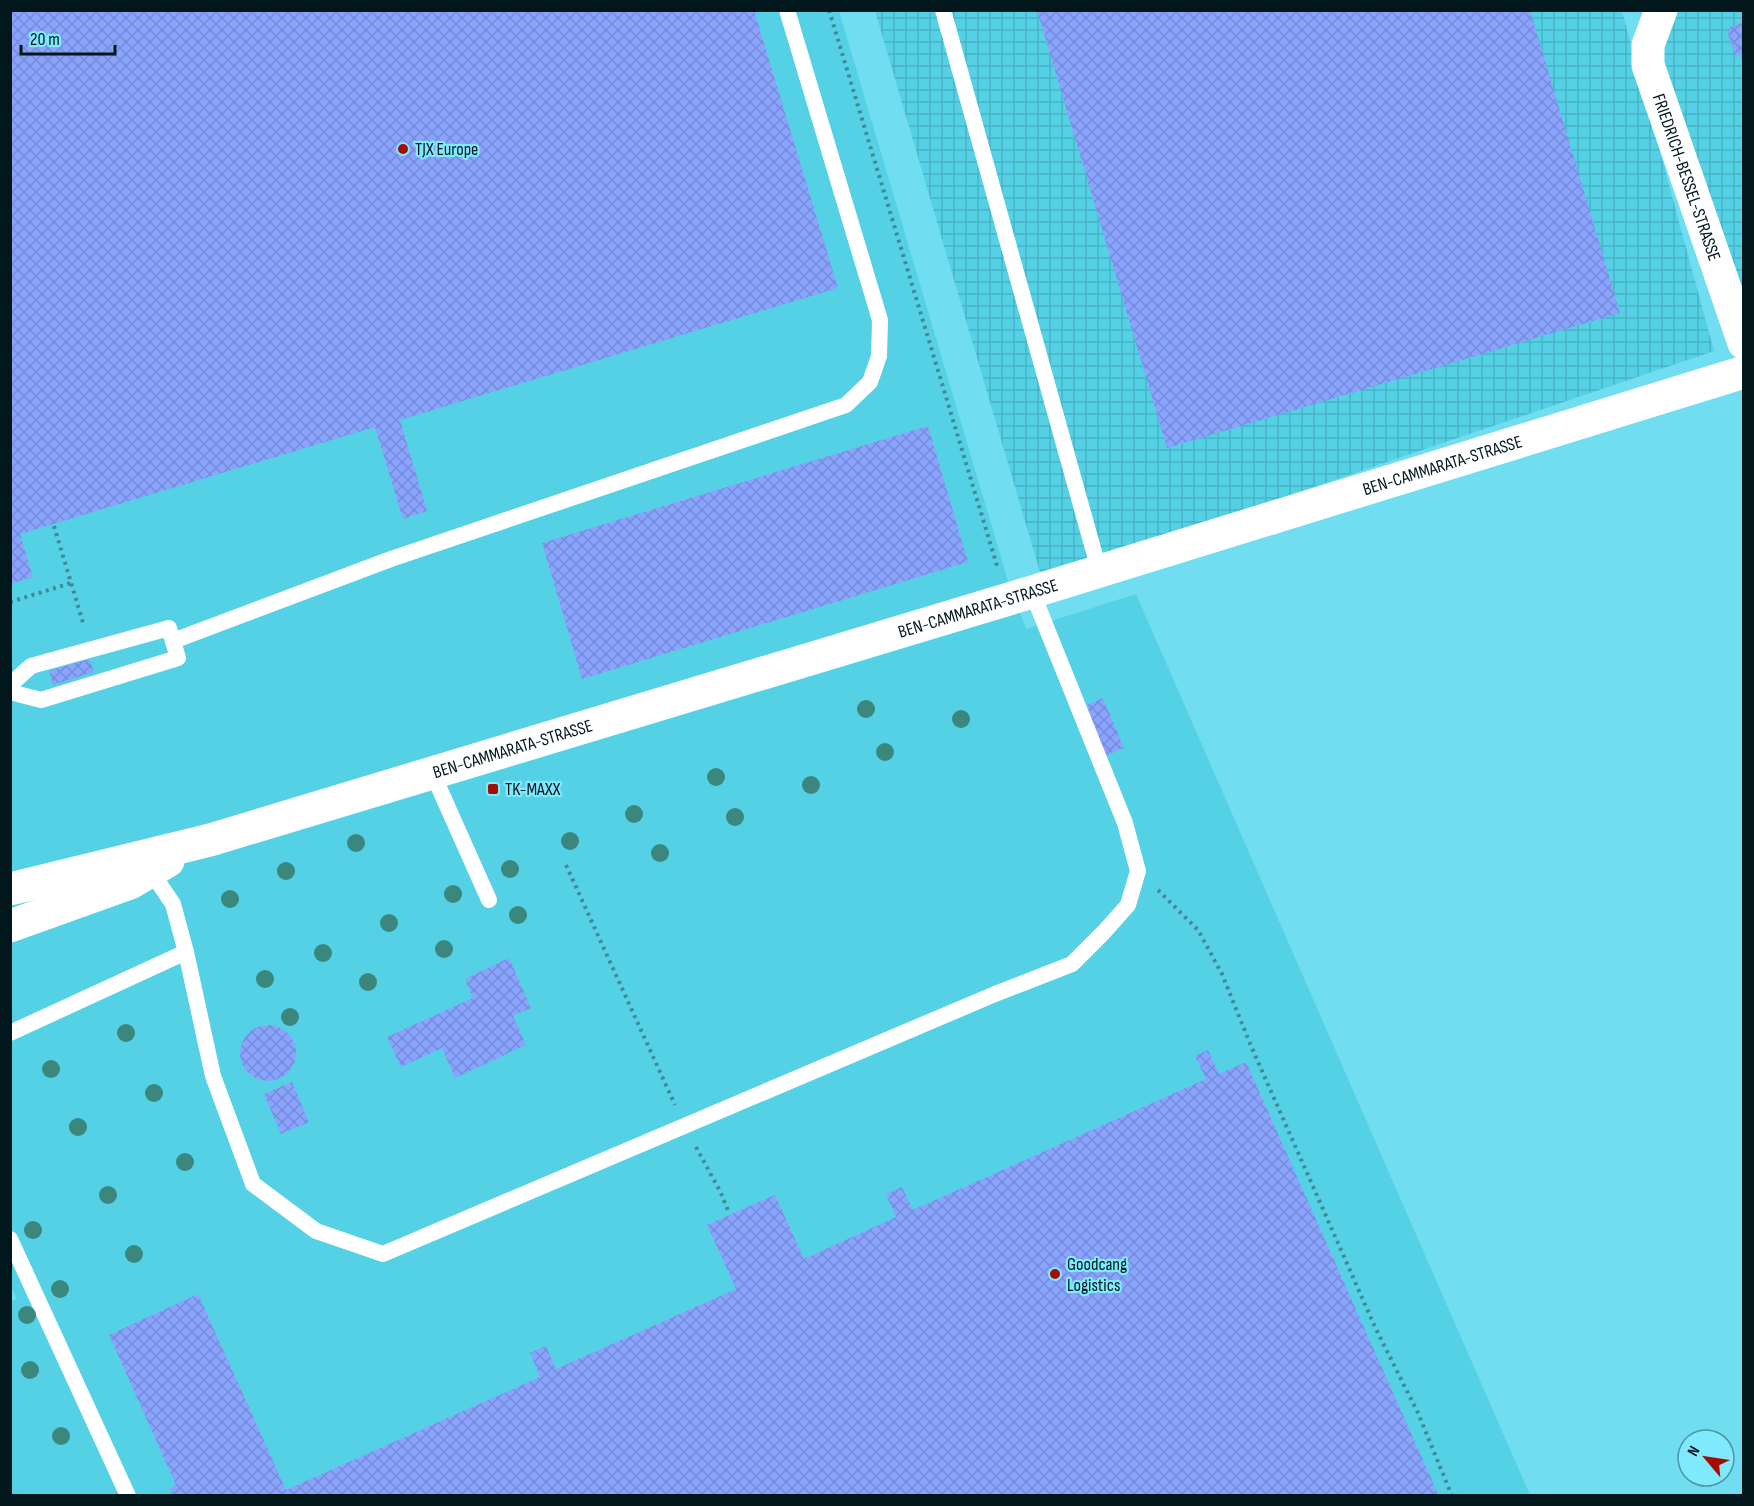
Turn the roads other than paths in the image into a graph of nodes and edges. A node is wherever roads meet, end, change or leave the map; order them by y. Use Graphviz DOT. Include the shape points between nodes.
graph roads {
  1 [pos="787,10"];
  2 [pos="943,10"];
  3 [pos="1657,12"];
  4 [pos="1743,343"];
  5 [pos="1743,372"];
  6 [pos="1099,570"];
  7 [pos="1019,595"];
  8 [pos="173,641"];
  9 [pos="10,685"];
  10 [pos="10,692"];
  11 [pos="432,772"];
  12 [pos="210,840"];
  13 [pos="150,870"];
  14 [pos="10,889"];
  15 [pos="489,900"];
  16 [pos="10,926"];
  17 [pos="186,952"];
  18 [pos="10,1033"];
  19 [pos="10,1239"];
  20 [pos="128,1496"];
  1 -- 8 [label="lane" via="880,320 879,356 870,382 846,405 391,559"];
  2 -- 6 [label="lane"];
  3 -- 4 [label="street, FRIEDRICH-BESSEL-STRASSE" via="1648,45 1648,65"];
  5 -- 6 [label="street, BEN-CAMMARATA-STRASSE"];
  6 -- 7 [label="street, BEN-CAMMARATA-STRASSE"];
  7 -- 11 [label="street, BEN-CAMMARATA-STRASSE"];
  7 -- 17 [label="lane" via="1125,823 1138,871 1128,905 1072,964 383,1254 316,1231 253,1184 213,1076"];
  8 -- 9 [label="lane" via="169,628 31,666"];
  8 -- 10 [label="lane" via="178,658 41,700"];
  11 -- 12 [label="street, BEN-CAMMARATA-STRASSE"];
  11 -- 15 [label="lane"];
  12 -- 13 [label="street, BEN-CAMMARATA-STRASSE"];
  12 -- 14 [label="street, BEN-CAMMARATA-STRASSE"];
  13 -- 16 [label="street, BEN-CAMMARATA-STRASSE" via="130,883"];
  13 -- 17 [label="lane" via="173,904"];
  17 -- 18 [label="lane"];
  19 -- 20 [label="lane"];
}
